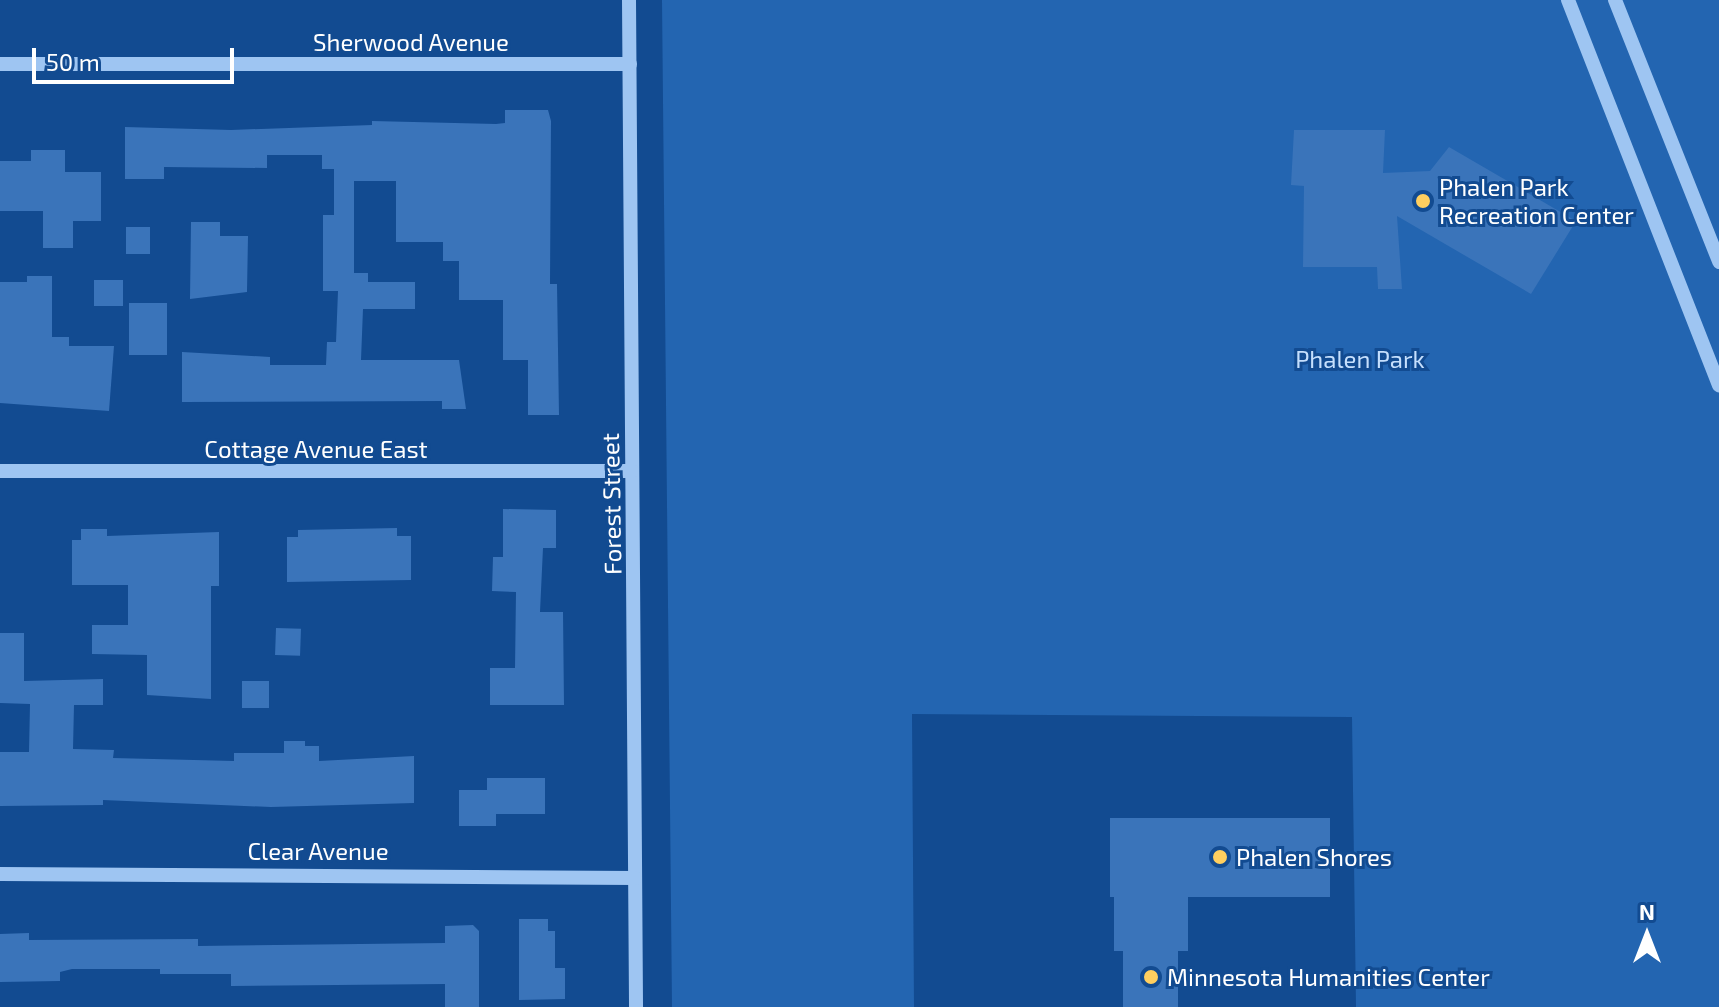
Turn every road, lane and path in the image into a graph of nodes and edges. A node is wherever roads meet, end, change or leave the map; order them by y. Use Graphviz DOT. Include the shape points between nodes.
graph roads {
  1 [pos="629,0"];
  2 [pos="1568,0"];
  3 [pos="1615,0"];
  4 [pos="0,64"];
  5 [pos="630,64"];
  6 [pos="1719,262"];
  7 [pos="1719,386"];
  8 [pos="0,471"];
  9 [pos="632,471"];
  10 [pos="0,874"];
  11 [pos="635,878"];
  12 [pos="636,1007"];
  1 -- 5 [label="street, Forest Street"];
  2 -- 7 [label="street"];
  3 -- 6 [label="street"];
  4 -- 5 [label="street, Sherwood Avenue"];
  5 -- 9 [label="street, Forest Street"];
  8 -- 9 [label="street, Cottage Avenue East"];
  9 -- 11 [label="street, Forest Street"];
  10 -- 11 [label="street, Clear Avenue"];
  11 -- 12 [label="street, Forest Street"];
}
